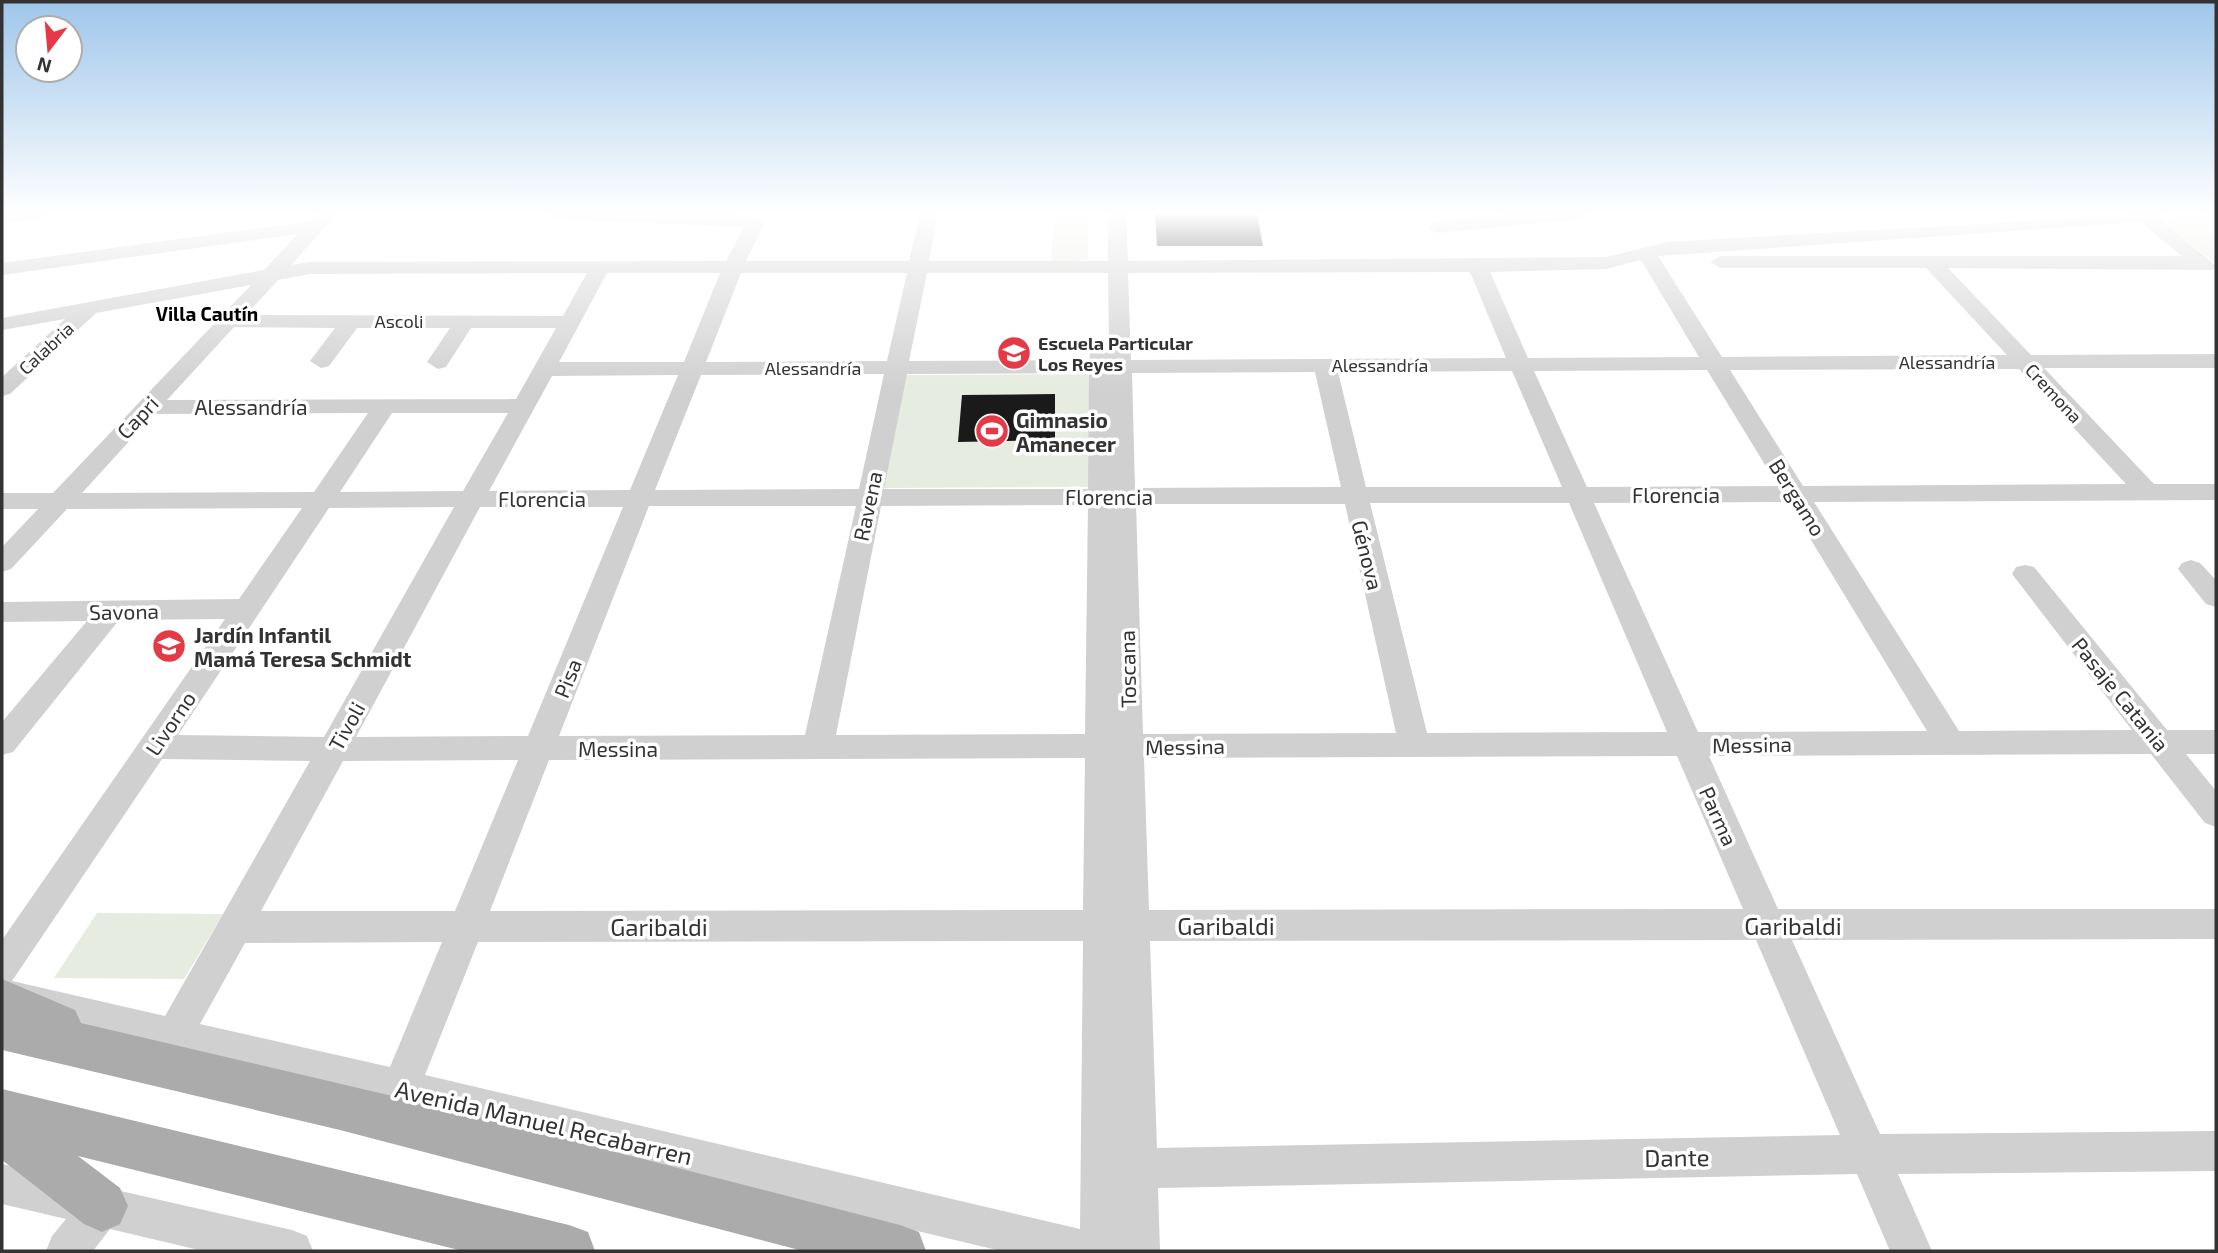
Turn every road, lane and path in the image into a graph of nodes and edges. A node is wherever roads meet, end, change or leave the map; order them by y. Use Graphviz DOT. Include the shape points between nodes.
graph roads {
  1 [pos="278,271"];
  2 [pos="598,271"];
  3 [pos="731,271"];
  4 [pos="918,271"];
  5 [pos="1109,271"];
  6 [pos="1479,271"];
  7 [pos="1657,271"];
  8 [pos="1941,271"];
  9 [pos="273,272"];
  10 [pos="90,307"];
  11 [pos="227,321"];
  12 [pos="351,321"];
  13 [pos="465,321"];
  14 [pos="570,322"];
  15 [pos="2,324"];
  16 [pos="321,361"];
  17 [pos="2216,361"];
  18 [pos="438,362"];
  19 [pos="2025,362"];
  20 [pos="1714,363"];
  21 [pos="1521,364"];
  22 [pos="1325,365"];
  23 [pos="1110,366"];
  24 [pos="897,367"];
  25 [pos="692,368"];
  26 [pos="544,369"];
  27 [pos="2,390"];
  28 [pos="385,406"];
  29 [pos="524,406"];
  30 [pos="147,407"];
  31 [pos="2216,492"];
  32 [pos="2148,493"];
  33 [pos="1796,494"];
  34 [pos="1353,495"];
  35 [pos="1578,495"];
  36 [pos="1112,496"];
  37 [pos="869,497"];
  38 [pos="640,498"];
  39 [pos="322,499"];
  40 [pos="472,499"];
  41 [pos="59,500"];
  42 [pos="2,501"];
  43 [pos="2,563"];
  44 [pos="2191,569"];
  45 [pos="2025,574"];
  46 [pos="2216,597"];
  47 [pos="246,609"];
  48 [pos="111,611"];
  49 [pos="2,612"];
  50 [pos="1950,742"];
  51 [pos="2216,742"];
  52 [pos="2,743"];
  53 [pos="2159,743"];
  54 [pos="1414,744"];
  55 [pos="1687,744"];
  56 [pos="1115,746"];
  57 [pos="154,747"];
  58 [pos="818,747"];
  59 [pos="539,748"];
  60 [pos="333,750"];
  61 [pos="2216,814"];
  62 [pos="2216,924"];
  63 [pos="1766,925"];
  64 [pos="467,926"];
  65 [pos="1117,926"];
  66 [pos="235,927"];
  67 [pos="2,969"];
  68 [pos="2,998"];
  69 [pos="2,1028"];
  70 [pos="174,1037"];
  71 [pos="119,1054"];
  72 [pos="401,1088"];
  73 [pos="2,1113"];
  74 [pos="2,1129"];
  75 [pos="2216,1151"];
  76 [pos="1867,1154"];
  77 [pos="1138,1168"];
  78 [pos="2,1184"];
  79 [pos="102,1206"];
  80 [pos="67,1251"];
  81 [pos="292,1251"];
  82 [pos="569,1251"];
  83 [pos="900,1251"];
  84 [pos="1086,1251"];
  85 [pos="1101,1251"];
  86 [pos="1139,1251"];
  87 [pos="1911,1251"];
  1 -- 9 [label="street"];
  2 -- 14 [label="street, Tivoli"];
  3 -- 25 [label="street, Pisa"];
  4 -- 24 [label="street, Ravena"];
  5 -- 23 [label="street, Toscana"];
  6 -- 21 [label="street, Parma"];
  7 -- 20 [label="street, Bergamo"];
  8 -- 19 [label="street, Cremona"];
  9 -- 10 [label="street"];
  9 -- 11 [label="street, Capri"];
  10 -- 15 [label="street"];
  10 -- 27 [label="street, Calabria"];
  11 -- 12 [label="street, Ascoli"];
  11 -- 30 [label="street, Capri"];
  12 -- 13 [label="street, Ascoli"];
  12 -- 16 [label="street"];
  13 -- 14 [label="street, Ascoli"];
  13 -- 18 [label="street"];
  14 -- 26 [label="street, Tivoli"];
  17 -- 19 [label="street, Alessandría"];
  19 -- 20 [label="street, Alessandría"];
  19 -- 32 [label="street, Cremona"];
  20 -- 21 [label="street, Alessandría"];
  20 -- 33 [label="street, Bergamo"];
  21 -- 22 [label="street, Alessandría"];
  21 -- 35 [label="street, Parma"];
  22 -- 23 [label="street, Alessandría"];
  22 -- 34 [label="street, Génova"];
  23 -- 24 [label="street, Alessandría"];
  23 -- 36 [label="street, Toscana"];
  24 -- 25 [label="street, Alessandría"];
  24 -- 37 [label="street, Ravena"];
  25 -- 26 [label="street, Alessandría"];
  25 -- 38 [label="street, Pisa"];
  26 -- 29 [label="street, Tivoli"];
  28 -- 29 [label="street, Alessandría"];
  28 -- 30 [label="street, Alessandría"];
  28 -- 39 [label="street, Livorno"];
  29 -- 40 [label="street, Tivoli"];
  30 -- 41 [label="street, Capri"];
  31 -- 32 [label="street, Florencia"];
  32 -- 33 [label="street, Florencia"];
  33 -- 35 [label="street, Florencia"];
  33 -- 50 [label="street, Bergamo"];
  34 -- 35 [label="street, Florencia"];
  34 -- 36 [label="street, Florencia"];
  34 -- 54 [label="street, Génova"];
  35 -- 55 [label="street, Parma"];
  36 -- 37 [label="street, Florencia"];
  36 -- 56 [label="street, Toscana"];
  37 -- 38 [label="street, Florencia"];
  37 -- 58 [label="street, Ravena"];
  38 -- 40 [label="street, Florencia"];
  38 -- 59 [label="street, Pisa"];
  39 -- 40 [label="street, Florencia"];
  39 -- 41 [label="street, Florencia"];
  39 -- 47 [label="street, Livorno"];
  40 -- 60 [label="street, Tivoli"];
  41 -- 42 [label="street, Florencia"];
  41 -- 43 [label="street, Capri"];
  44 -- 46 [label="street"];
  45 -- 53 [label="street, Pasaje Catania"];
  47 -- 48 [label="street, Savona"];
  47 -- 57 [label="street, Livorno"];
  48 -- 49 [label="street, Savona"];
  48 -- 52 [label="street"];
  50 -- 53 [label="street, Messina"];
  50 -- 55 [label="street, Messina"];
  51 -- 53 [label="street, Messina"];
  53 -- 61 [label="street, Pasaje Catania"];
  54 -- 55 [label="street, Messina"];
  54 -- 56 [label="street, Messina"];
  55 -- 63 [label="street, Parma"];
  56 -- 58 [label="street, Messina"];
  56 -- 65 [label="street, Toscana"];
  57 -- 60 [label="street, Messina"];
  57 -- 67 [label="street, Livorno"];
  58 -- 59 [label="street, Messina"];
  59 -- 60 [label="street, Messina"];
  59 -- 64 [label="street, Pisa"];
  60 -- 66 [label="street, Tivoli"];
  62 -- 63 [label="street, Garibaldi"];
  63 -- 65 [label="street, Garibaldi"];
  63 -- 76 [label="street, Parma"];
  64 -- 65 [label="street, Garibaldi"];
  64 -- 66 [label="street, Garibaldi"];
  64 -- 72 [label="street, Pisa"];
  65 -- 77 [label="street, Toscana"];
  65 -- 85 [label="street, Toscana"];
  66 -- 70 [label="street, Tivoli"];
  68 -- 70 [label="street, Avenida Manuel Recabarren"];
  68 -- 71 [label="main road"];
  69 -- 71 [label="main road, Avenida Manuel Recabarren"];
  70 -- 72 [label="street, Avenida Manuel Recabarren"];
  71 -- 83 [label="main road, Avenida Manuel Recabarren"];
  72 -- 84 [label="street, Avenida Manuel Recabarren"];
  73 -- 82 [label="main road"];
  74 -- 79 [label="main road"];
  75 -- 76 [label="street, Dante"];
  76 -- 77 [label="street, Dante"];
  76 -- 87 [label="street, Parma"];
  77 -- 86 [label="street, Toscana"];
  78 -- 79 [label="street"];
  79 -- 80 [label="street"];
  79 -- 81 [label="street"];
}
